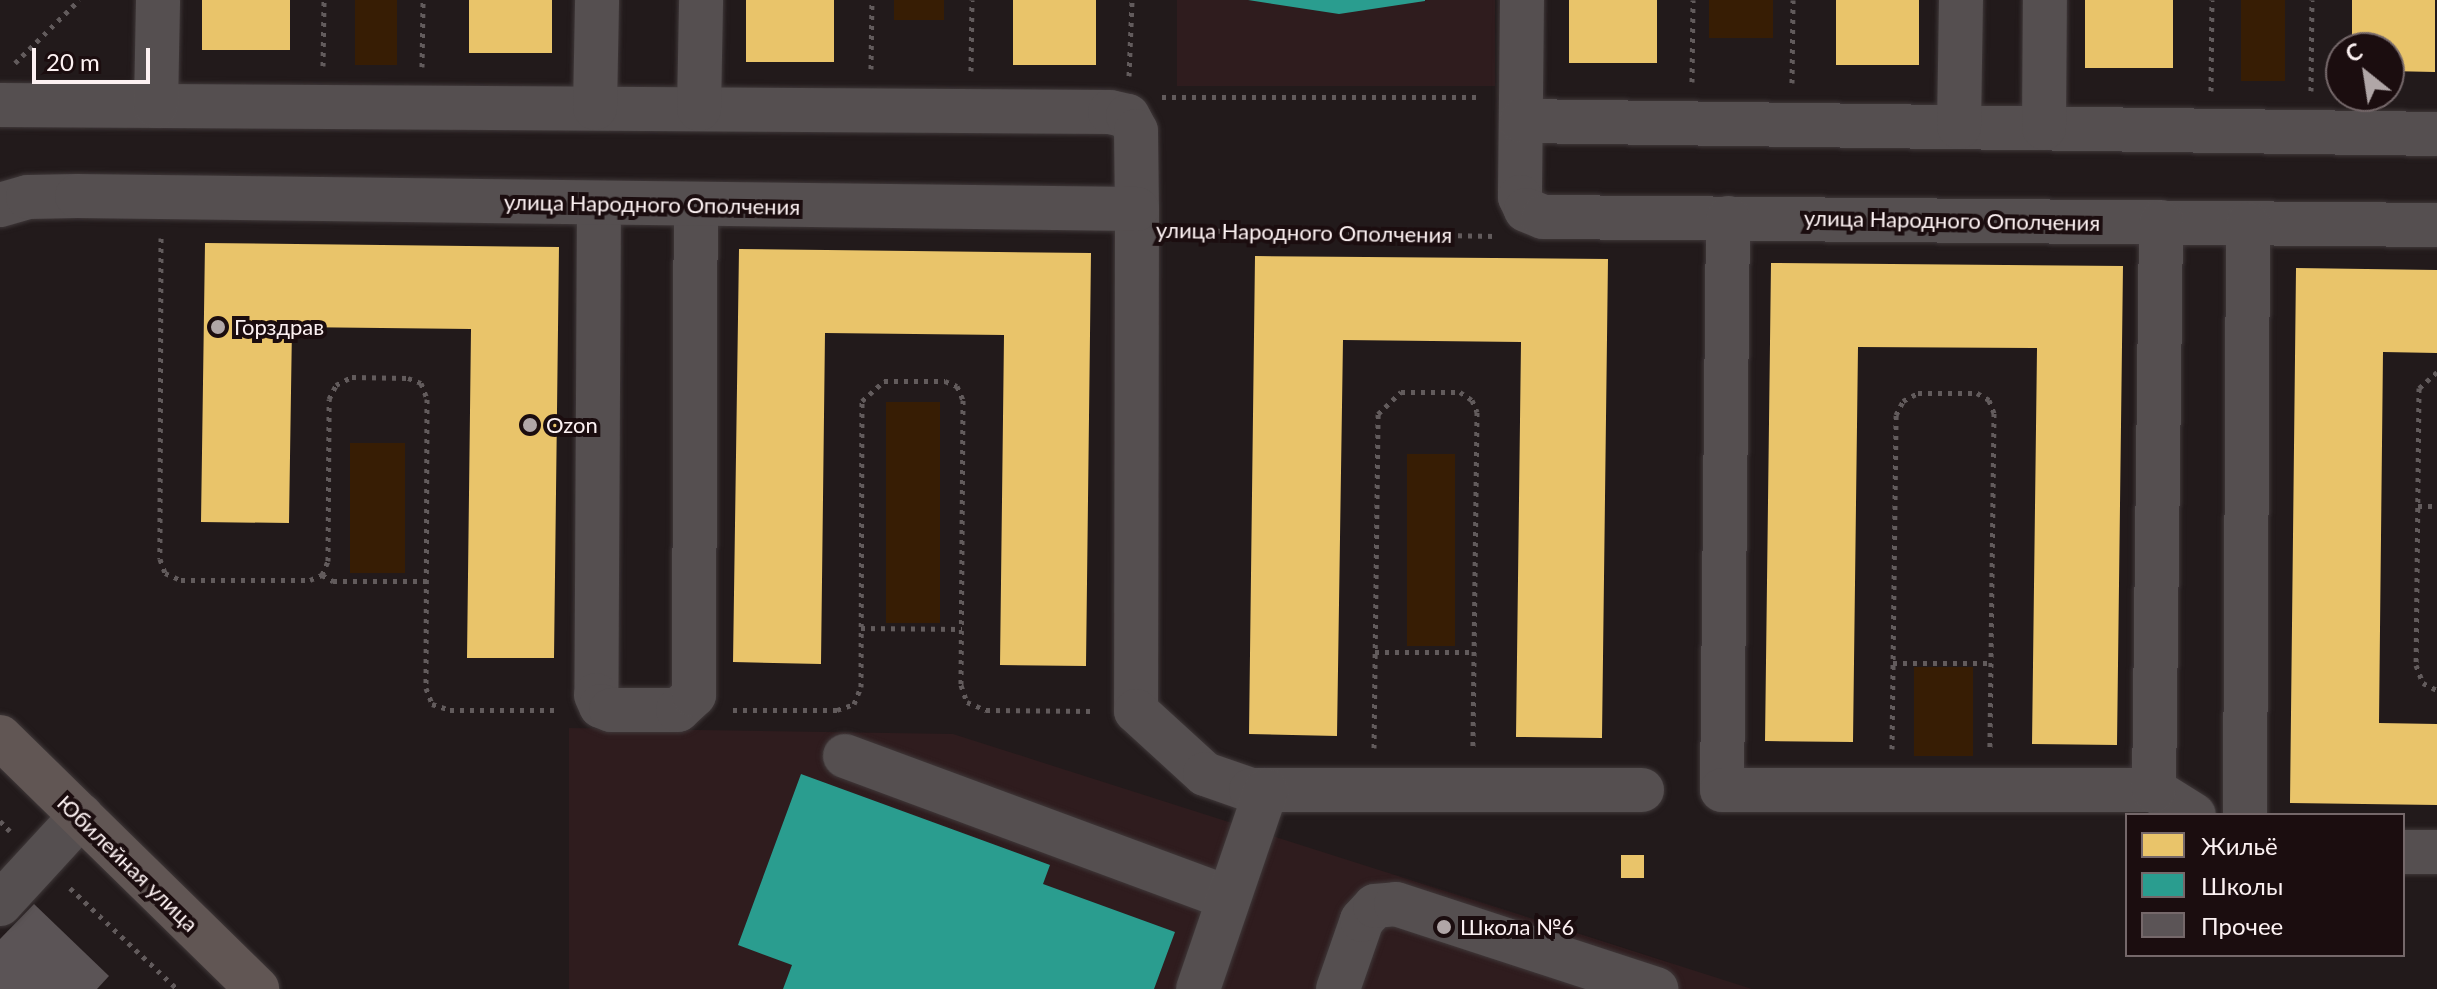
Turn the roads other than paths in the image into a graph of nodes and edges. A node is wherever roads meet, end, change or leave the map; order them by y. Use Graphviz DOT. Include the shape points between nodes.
graph roads {
  1 [pos="158,0"];
  2 [pos="597,0"];
  3 [pos="701,0"];
  4 [pos="1522,0"];
  5 [pos="1961,0"];
  6 [pos="2045,0"];
  7 [pos="6,86"];
  8 [pos="156,106"];
  9 [pos="595,108"];
  10 [pos="699,109"];
  11 [pos="1521,109"];
  12 [pos="1959,127"];
  13 [pos="2044,128"];
  14 [pos="2437,134"];
  15 [pos="599,203"];
  16 [pos="696,204"];
  17 [pos="0,205"];
  18 [pos="1728,218"];
  19 [pos="1137,219"];
  20 [pos="2161,222"];
  21 [pos="2248,224"];
  22 [pos="2437,225"];
  23 [pos="0,737"];
  24 [pos="845,756"];
  25 [pos="1266,790"];
  26 [pos="1642,790"];
  27 [pos="2154,790"];
  28 [pos="2191,813"];
  29 [pos="2245,813"];
  30 [pos="81,816"];
  31 [pos="2405,852"];
  32 [pos="2437,852"];
  33 [pos="1229,898"];
  34 [pos="0,904"];
  35 [pos="257,989"];
  36 [pos="1198,989"];
  37 [pos="1338,989"];
  38 [pos="1656,989"];
  1 -- 8 [label="street"];
  2 -- 9 [label="street"];
  3 -- 10 [label="street"];
  4 -- 11 [label="street"];
  5 -- 12 [label="street"];
  6 -- 13 [label="street"];
  7 -- 8 [label="street"];
  8 -- 9 [label="street"];
  9 -- 10 [label="street"];
  10 -- 19 [label="street" via="1128,116 1136,131"];
  11 -- 12 [label="street" via="1692,123"];
  11 -- 18 [label="street, улица Народного Ополчения" via="1520,197 1526,210 1543,217"];
  12 -- 13 [label="street"];
  13 -- 14 [label="street"];
  15 -- 16 [label="street, улица Народного Ополчения"];
  15 -- 16 [label="street" via="596,695 601,706 678,710 694,695"];
  15 -- 17 [label="street, улица Народного Ополчения" via="28,197"];
  16 -- 19 [label="street, улица Народного Ополчения"];
  18 -- 20 [label="street, улица Народного Ополчения"];
  18 -- 27 [label="street" via="1722,790"];
  19 -- 25 [label="street" via="1136,711 1205,774 1224,784"];
  20 -- 21 [label="street, улица Народного Ополчения"];
  20 -- 27 [label="street"];
  21 -- 22 [label="street, улица Народного Ополчения"];
  21 -- 29 [label="street"];
  23 -- 30 [label="main road, Юбилейная улица"];
  24 -- 33 [label="street"];
  25 -- 26 [label="street"];
  25 -- 33 [label="street"];
  27 -- 28 [label="street"];
  30 -- 34 [label="street"];
  30 -- 35 [label="main road, Юбилейная улица"];
  31 -- 32 [label="street"];
  33 -- 36 [label="street"];
  37 -- 38 [label="street" via="1362,920 1375,906 1396,904"];
}
